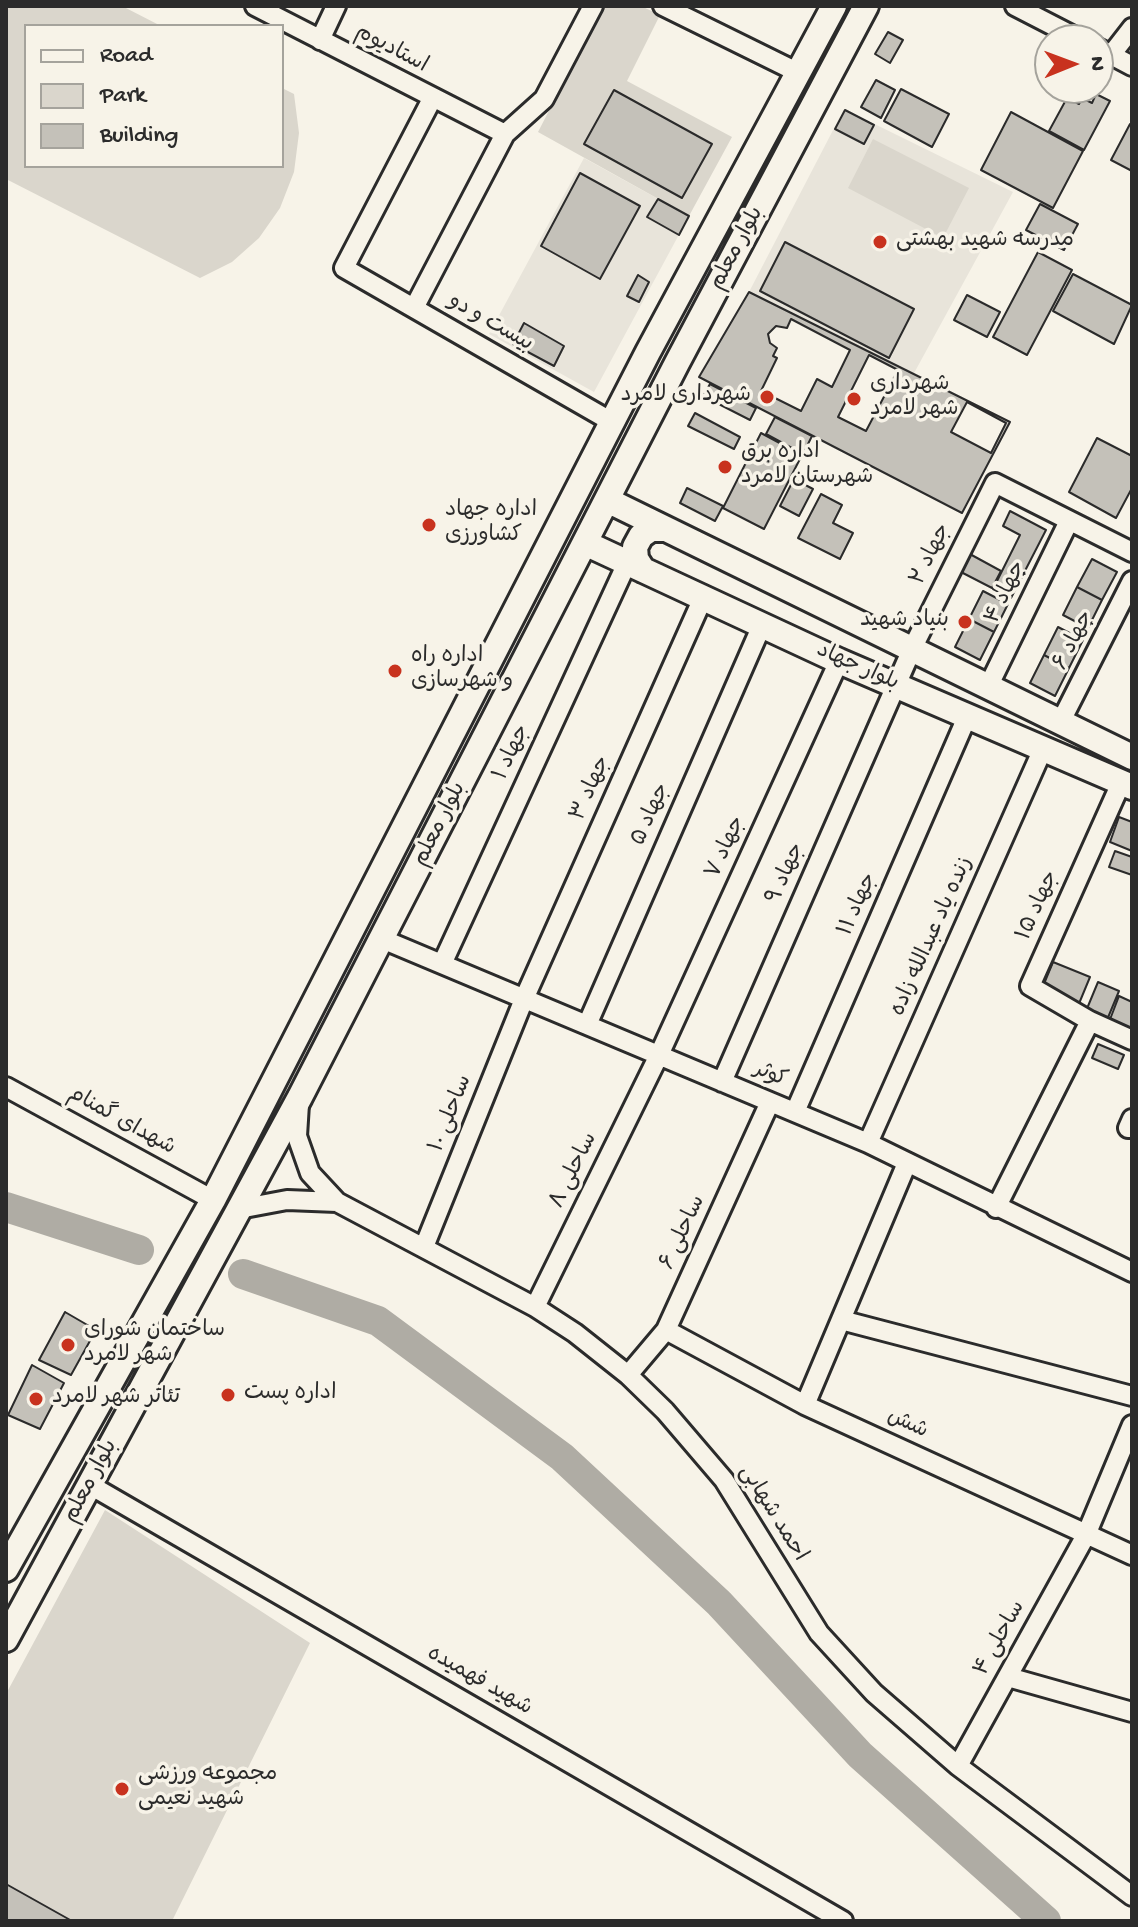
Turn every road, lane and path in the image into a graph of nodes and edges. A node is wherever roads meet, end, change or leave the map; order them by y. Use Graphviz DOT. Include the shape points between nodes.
graph roads {
  1 [pos="255,6"];
  2 [pos="336,6"];
  3 [pos="593,6"];
  4 [pos="663,6"];
  5 [pos="834,6"];
  6 [pos="866,6"];
  7 [pos="1015,6"];
  8 [pos="1035,10"];
  9 [pos="1056,24"];
  10 [pos="1132,28"];
  11 [pos="320,40"];
  12 [pos="1114,44"];
  13 [pos="1114,57"];
  14 [pos="1132,66"];
  15 [pos="797,72"];
  16 [pos="432,99"];
  17 [pos="505,134"];
  18 [pos="414,308"];
  19 [pos="612,422"];
  20 [pos="607,500"];
  21 [pos="1069,521"];
  22 [pos="663,529"];
  23 [pos="585,543"];
  24 [pos="1132,552"];
  25 [pos="635,566"];
  26 [pos="1132,581"];
  27 [pos="703,598"];
  28 [pos="762,625"];
  29 [pos="912,649"];
  30 [pos="839,661"];
  31 [pos="896,686"];
  32 [pos="988,687"];
  33 [pos="967,717"];
  34 [pos="1060,723"];
  35 [pos="1042,751"];
  36 [pos="1132,757"];
  37 [pos="435,764"];
  38 [pos="465,779"];
  39 [pos="1126,785"];
  40 [pos="382,939"];
  41 [pos="442,964"];
  42 [pos="524,999"];
  43 [pos="1090,1021"];
  44 [pos="587,1025"];
  45 [pos="1132,1040"];
  46 [pos="659,1055"];
  47 [pos="722,1082"];
  48 [pos="6,1087"];
  49 [pos="300,1097"];
  50 [pos="770,1102"];
  51 [pos="795,1112"];
  52 [pos="868,1143"];
  53 [pos="907,1163"];
  54 [pos="213,1200"];
  55 [pos="337,1202"];
  56 [pos="996,1208"];
  57 [pos="239,1209"];
  58 [pos="424,1247"];
  59 [pos="1132,1272"];
  60 [pos="535,1307"];
  61 [pos="841,1320"];
  62 [pos="666,1330"];
  63 [pos="628,1375"];
  64 [pos="1132,1396"];
  65 [pos="805,1405"];
  66 [pos="1132,1425"];
  67 [pos="90,1485"];
  68 [pos="1086,1535"];
  69 [pos="1132,1555"];
  70 [pos="6,1569"];
  71 [pos="6,1639"];
  72 [pos="1008,1677"];
  73 [pos="1132,1712"];
  74 [pos="958,1766"];
  75 [pos="1132,1896"];
  76 [pos="843,1921"];
  1 -- 11 [label="street, استادیوم"];
  2 -- 11 [label="street"];
  3 -- 17 [label="street" via="544,99"];
  4 -- 15 [label="street"];
  5 -- 15 [label="street, بلوار معلم"];
  6 -- 20 [label="street, بلوار معلم"];
  7 -- 8 [label="street"];
  8 -- 9 [label="street"];
  10 -- 12 [label="street"];
  11 -- 16 [label="street, استادیوم"];
  13 -- 14 [label="street"];
  15 -- 19 [label="street, بلوار معلم"];
  16 -- 17 [label="street, استادیوم"];
  16 -- 18 [label="street, بیست و دو" via="344,268"];
  17 -- 18 [label="street"];
  18 -- 19 [label="street, بیست و دو"];
  19 -- 37 [label="street, بلوار معلم"];
  20 -- 22 [label="street, بلوار جهاد"];
  20 -- 23 [label="street, بلوار معلم"];
  21 -- 24 [label="street"];
  21 -- 29 [label="street, جهاد ۲" via="995,483"];
  21 -- 32 [label="street, جهاد ۴"];
  22 -- 25 [label="street" via="641,536"];
  22 -- 29 [label="street, بلوار جهاد"];
  23 -- 25 [label="street, بلوار جهاد"];
  23 -- 38 [label="street, بلوار معلم"];
  25 -- 27 [label="street, بلوار جهاد"];
  25 -- 41 [label="street, جهاد ۱"];
  26 -- 34 [label="street, جهاد ۶"];
  27 -- 28 [label="street, بلوار جهاد"];
  27 -- 42 [label="street, جهاد ۳"];
  28 -- 30 [label="street, بلوار جهاد"];
  28 -- 44 [label="street, جهاد ۵"];
  29 -- 31 [label="street, جهاد ۲"];
  29 -- 32 [label="street, بلوار جهاد"];
  30 -- 31 [label="street, بلوار جهاد"];
  30 -- 46 [label="street, جهاد ۷"];
  31 -- 33 [label="street, بلوار جهاد"];
  31 -- 47 [label="street, جهاد ۹"];
  32 -- 34 [label="street, بلوار جهاد"];
  33 -- 35 [label="street, بلوار جهاد"];
  33 -- 51 [label="street, جهاد ۱۱"];
  34 -- 36 [label="street, بلوار جهاد"];
  35 -- 39 [label="street, بلوار جهاد"];
  35 -- 52 [label="street, زنده یاد عبدالله زاده"];
  37 -- 38 [label="street"];
  37 -- 54 [label="street, بلوار معلم"];
  38 -- 40 [label="street, بلوار معلم"];
  39 -- 43 [label="street, جهاد ۱۵" via="1030,986"];
  40 -- 41 [label="street, کوثر"];
  40 -- 49 [label="street, بلوار معلم"];
  41 -- 42 [label="street, کوثر"];
  42 -- 44 [label="street, کوثر"];
  42 -- 58 [label="street, ساحلی ۱۰"];
  43 -- 45 [label="street"];
  43 -- 56 [label="street"];
  44 -- 46 [label="street, کوثر"];
  46 -- 47 [label="street, کوثر"];
  46 -- 60 [label="street, ساحلی ۸"];
  47 -- 50 [label="street, کوثر"];
  48 -- 54 [label="street, شهدای گمنام"];
  49 -- 55 [label="street, احمد شهابی" via="297,1136 310,1173"];
  49 -- 57 [label="street, بلوار معلم"];
  50 -- 51 [label="street, کوثر"];
  50 -- 62 [label="street, ساحلی ۶"];
  51 -- 52 [label="street, کوثر"];
  52 -- 53 [label="street, کوثر"];
  53 -- 56 [label="street, کوثر"];
  53 -- 61 [label="street"];
  54 -- 70 [label="street, بلوار معلم"];
  55 -- 57 [label="street, احمد شهابی" via="287,1200"];
  55 -- 58 [label="street, احمد شهابی"];
  56 -- 59 [label="street, کوثر"];
  57 -- 67 [label="street, بلوار معلم"];
  58 -- 60 [label="street, احمد شهابی"];
  60 -- 63 [label="street, احمد شهابی"];
  61 -- 64 [label="street"];
  61 -- 65 [label="street"];
  62 -- 63 [label="street, ساحلی ۶"];
  62 -- 65 [label="street, شش"];
  63 -- 74 [label="street, احمد شهابی" via="724,1480 819,1633 874,1693"];
  65 -- 68 [label="street, شش"];
  66 -- 68 [label="street, ساحلی ۴"];
  67 -- 71 [label="street, بلوار معلم"];
  67 -- 76 [label="street, شهید فهمیده"];
  68 -- 69 [label="street, شش"];
  68 -- 72 [label="street, ساحلی ۴"];
  72 -- 73 [label="street"];
  72 -- 74 [label="street, ساحلی ۴"];
  74 -- 75 [label="street, احمد شهابی"];
}
